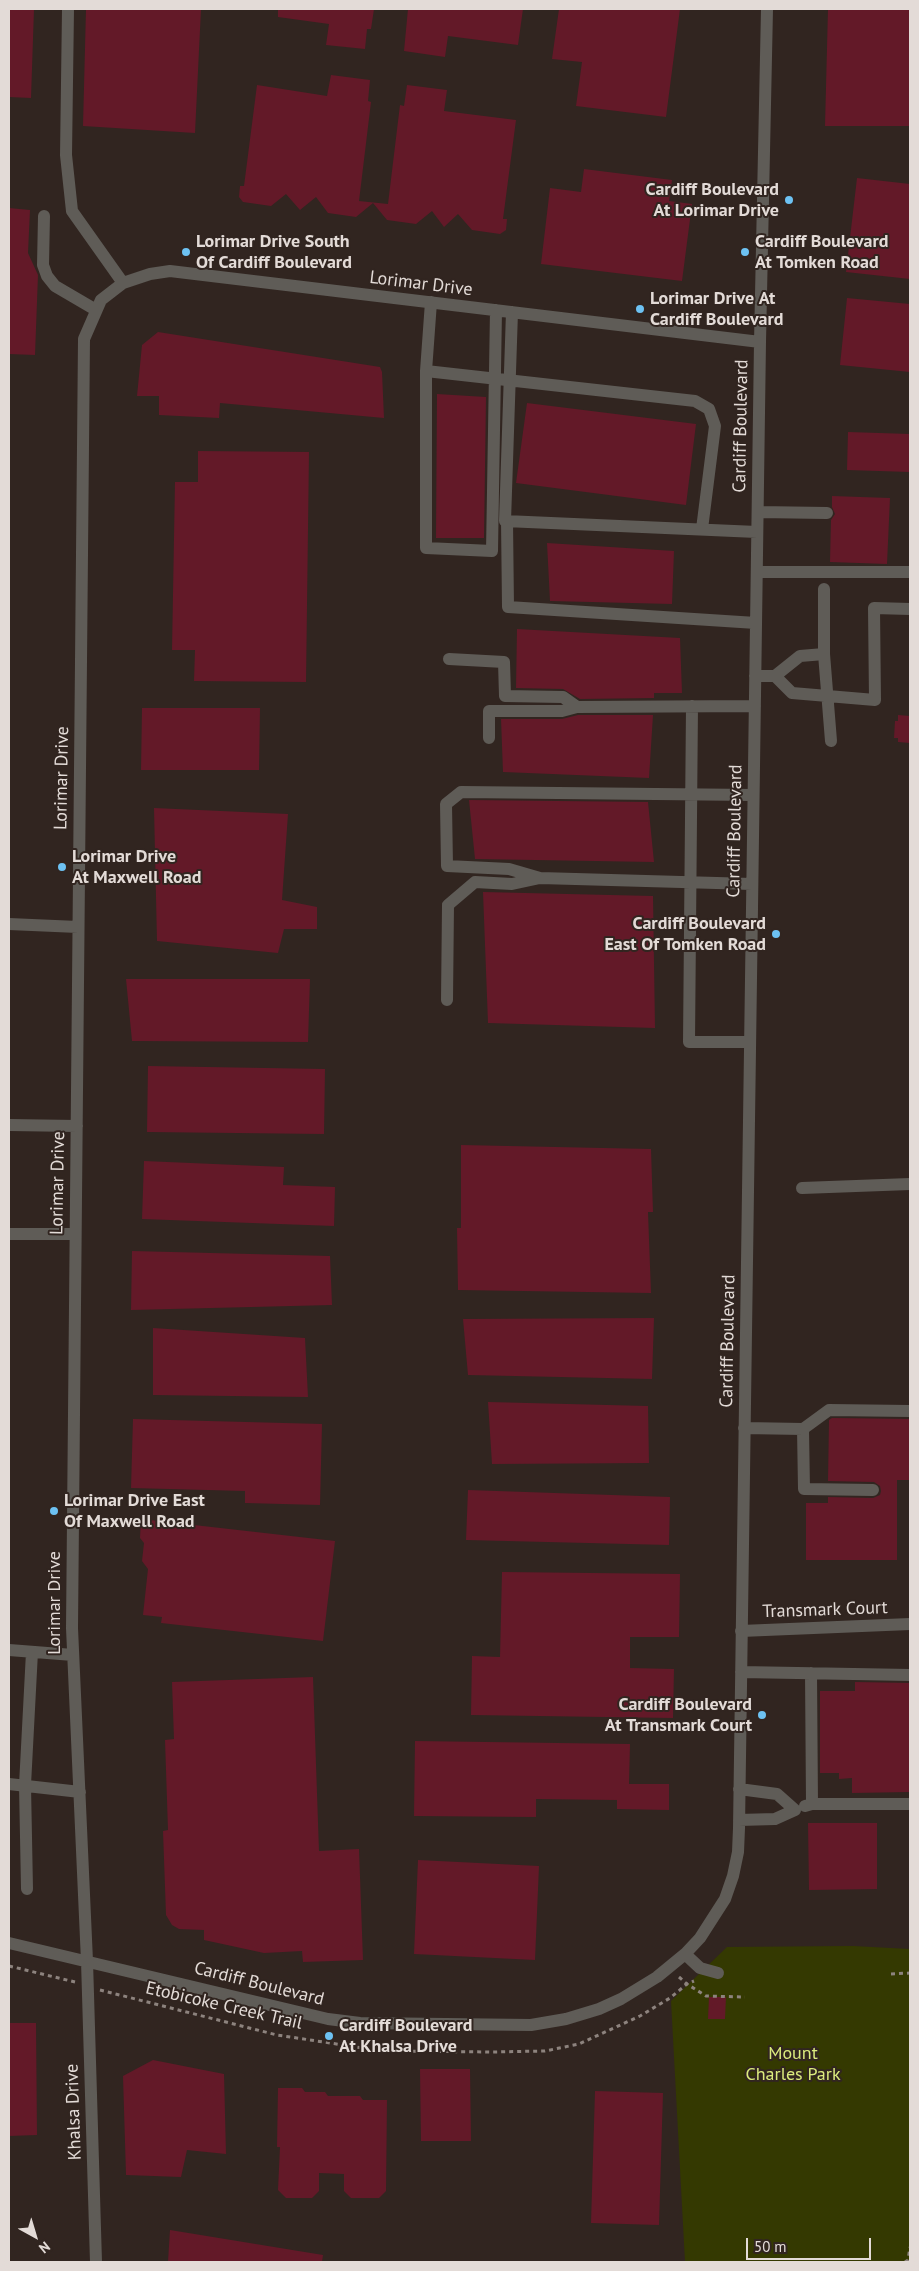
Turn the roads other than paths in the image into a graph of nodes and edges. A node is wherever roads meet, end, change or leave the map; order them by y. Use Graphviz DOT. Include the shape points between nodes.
graph roads {
  1 [pos="68,9"];
  2 [pos="767,9"];
  3 [pos="44,216"];
  4 [pos="123,283"];
  5 [pos="432,302"];
  6 [pos="96,310"];
  7 [pos="496,310"];
  8 [pos="512,312"];
  9 [pos="760,342"];
  10 [pos="426,371"];
  11 [pos="494,378"];
  12 [pos="510,379"];
  13 [pos="758,512"];
  14 [pos="827,513"];
  15 [pos="507,521"];
  16 [pos="702,529"];
  17 [pos="757,532"];
  18 [pos="757,572"];
  19 [pos="910,572"];
  20 [pos="824,589"];
  21 [pos="910,609"];
  22 [pos="756,623"];
  23 [pos="824,654"];
  24 [pos="449,659"];
  25 [pos="755,676"];
  26 [pos="775,676"];
  27 [pos="828,695"];
  28 [pos="692,706"];
  29 [pos="755,706"];
  30 [pos="577,707"];
  31 [pos="489,738"];
  32 [pos="831,741"];
  33 [pos="692,795"];
  34 [pos="753,795"];
  35 [pos="540,878"];
  36 [pos="691,882"];
  37 [pos="752,884"];
  38 [pos="9,924"];
  39 [pos="78,928"];
  40 [pos="447,1000"];
  41 [pos="750,1042"];
  42 [pos="9,1125"];
  43 [pos="76,1126"];
  44 [pos="910,1184"];
  45 [pos="802,1188"];
  46 [pos="9,1234"];
  47 [pos="76,1234"];
  48 [pos="910,1412"];
  49 [pos="744,1428"];
  50 [pos="803,1429"];
  51 [pos="873,1490"];
  52 [pos="910,1624"];
  53 [pos="741,1631"];
  54 [pos="9,1650"];
  55 [pos="32,1652"];
  56 [pos="73,1655"];
  57 [pos="741,1672"];
  58 [pos="811,1673"];
  59 [pos="910,1675"];
  60 [pos="9,1784"];
  61 [pos="25,1785"];
  62 [pos="739,1789"];
  63 [pos="80,1792"];
  64 [pos="812,1804"];
  65 [pos="910,1804"];
  66 [pos="796,1810"];
  67 [pos="739,1820"];
  68 [pos="27,1889"];
  69 [pos="9,1943"];
  70 [pos="685,1954"];
  71 [pos="86,1961"];
  72 [pos="718,1973"];
  73 [pos="96,2262"];
  1 -- 4 [label="street" via="66,155 72,211"];
  2 -- 9 [label="street, Cardiff Boulevard"];
  3 -- 6 [label="street" via="43,265 47,276 56,286"];
  4 -- 5 [label="street, Lorimar Drive" via="170,271"];
  4 -- 6 [label="street, Lorimar Drive" via="101,300"];
  5 -- 7 [label="street, Lorimar Drive"];
  5 -- 10 [label="street"];
  6 -- 39 [label="street, Lorimar Drive" via="84,339"];
  7 -- 8 [label="street, Lorimar Drive"];
  7 -- 11 [label="street"];
  8 -- 9 [label="street, Lorimar Drive"];
  8 -- 12 [label="street"];
  9 -- 13 [label="street, Cardiff Boulevard"];
  10 -- 11 [label="street"];
  10 -- 11 [label="street" via="426,548 492,551"];
  11 -- 12 [label="street"];
  12 -- 15 [label="street"];
  12 -- 16 [label="street" via="695,401 709,410 715,426"];
  13 -- 14 [label="street"];
  13 -- 17 [label="street, Cardiff Boulevard"];
  15 -- 16 [label="street"];
  15 -- 22 [label="street" via="508,607"];
  16 -- 17 [label="street"];
  17 -- 18 [label="street, Cardiff Boulevard"];
  18 -- 19 [label="street"];
  18 -- 22 [label="street, Cardiff Boulevard"];
  20 -- 23 [label="street"];
  21 -- 27 [label="street" via="874,608 875,700"];
  22 -- 25 [label="street, Cardiff Boulevard"];
  23 -- 26 [label="street" via="800,656"];
  23 -- 27 [label="street"];
  24 -- 30 [label="street" via="504,662 505,696 563,697"];
  25 -- 26 [label="street"];
  25 -- 29 [label="street, Cardiff Boulevard"];
  26 -- 27 [label="street" via="792,693"];
  27 -- 32 [label="street"];
  28 -- 29 [label="street"];
  28 -- 30 [label="street"];
  28 -- 33 [label="street"];
  29 -- 34 [label="street, Cardiff Boulevard"];
  30 -- 31 [label="street" via="562,711 489,711"];
  33 -- 34 [label="street"];
  33 -- 35 [label="street" via="461,792 446,804 447,866 510,869"];
  33 -- 36 [label="street"];
  34 -- 37 [label="street, Cardiff Boulevard"];
  35 -- 36 [label="street"];
  35 -- 40 [label="street" via="512,884 475,882 448,905"];
  36 -- 37 [label="street"];
  36 -- 41 [label="street" via="689,1042"];
  37 -- 41 [label="street, Cardiff Boulevard"];
  38 -- 39 [label="street"];
  39 -- 43 [label="street, Lorimar Drive"];
  41 -- 49 [label="street, Cardiff Boulevard"];
  42 -- 43 [label="street"];
  43 -- 47 [label="street, Lorimar Drive"];
  44 -- 45 [label="street"];
  46 -- 47 [label="street"];
  47 -- 56 [label="street, Lorimar Drive"];
  48 -- 50 [label="street" via="829,1410"];
  49 -- 50 [label="street"];
  49 -- 53 [label="street, Cardiff Boulevard"];
  50 -- 51 [label="street" via="804,1489"];
  52 -- 53 [label="street, Transmark Court"];
  53 -- 57 [label="street, Cardiff Boulevard"];
  54 -- 55 [label="street"];
  55 -- 56 [label="street"];
  55 -- 61 [label="street"];
  56 -- 63 [label="street, Lorimar Drive"];
  57 -- 58 [label="street"];
  57 -- 62 [label="street, Cardiff Boulevard"];
  58 -- 59 [label="street"];
  58 -- 64 [label="street"];
  60 -- 61 [label="street"];
  61 -- 63 [label="street"];
  61 -- 68 [label="street"];
  62 -- 66 [label="street" via="777,1794"];
  62 -- 67 [label="street, Cardiff Boulevard"];
  63 -- 71 [label="street, Lorimar Drive"];
  64 -- 65 [label="street"];
  64 -- 66 [label="street"];
  66 -- 67 [label="street" via="776,1819"];
  67 -- 70 [label="street, Cardiff Boulevard" via="738,1852 725,1899 709,1926"];
  69 -- 71 [label="street, Cardiff Boulevard"];
  70 -- 71 [label="street, Cardiff Boulevard" via="621,1999 582,2015 531,2024 360,2023 328,2019"];
  70 -- 72 [label="street" via="700,1968"];
  71 -- 73 [label="street, Khalsa Drive"];
}
